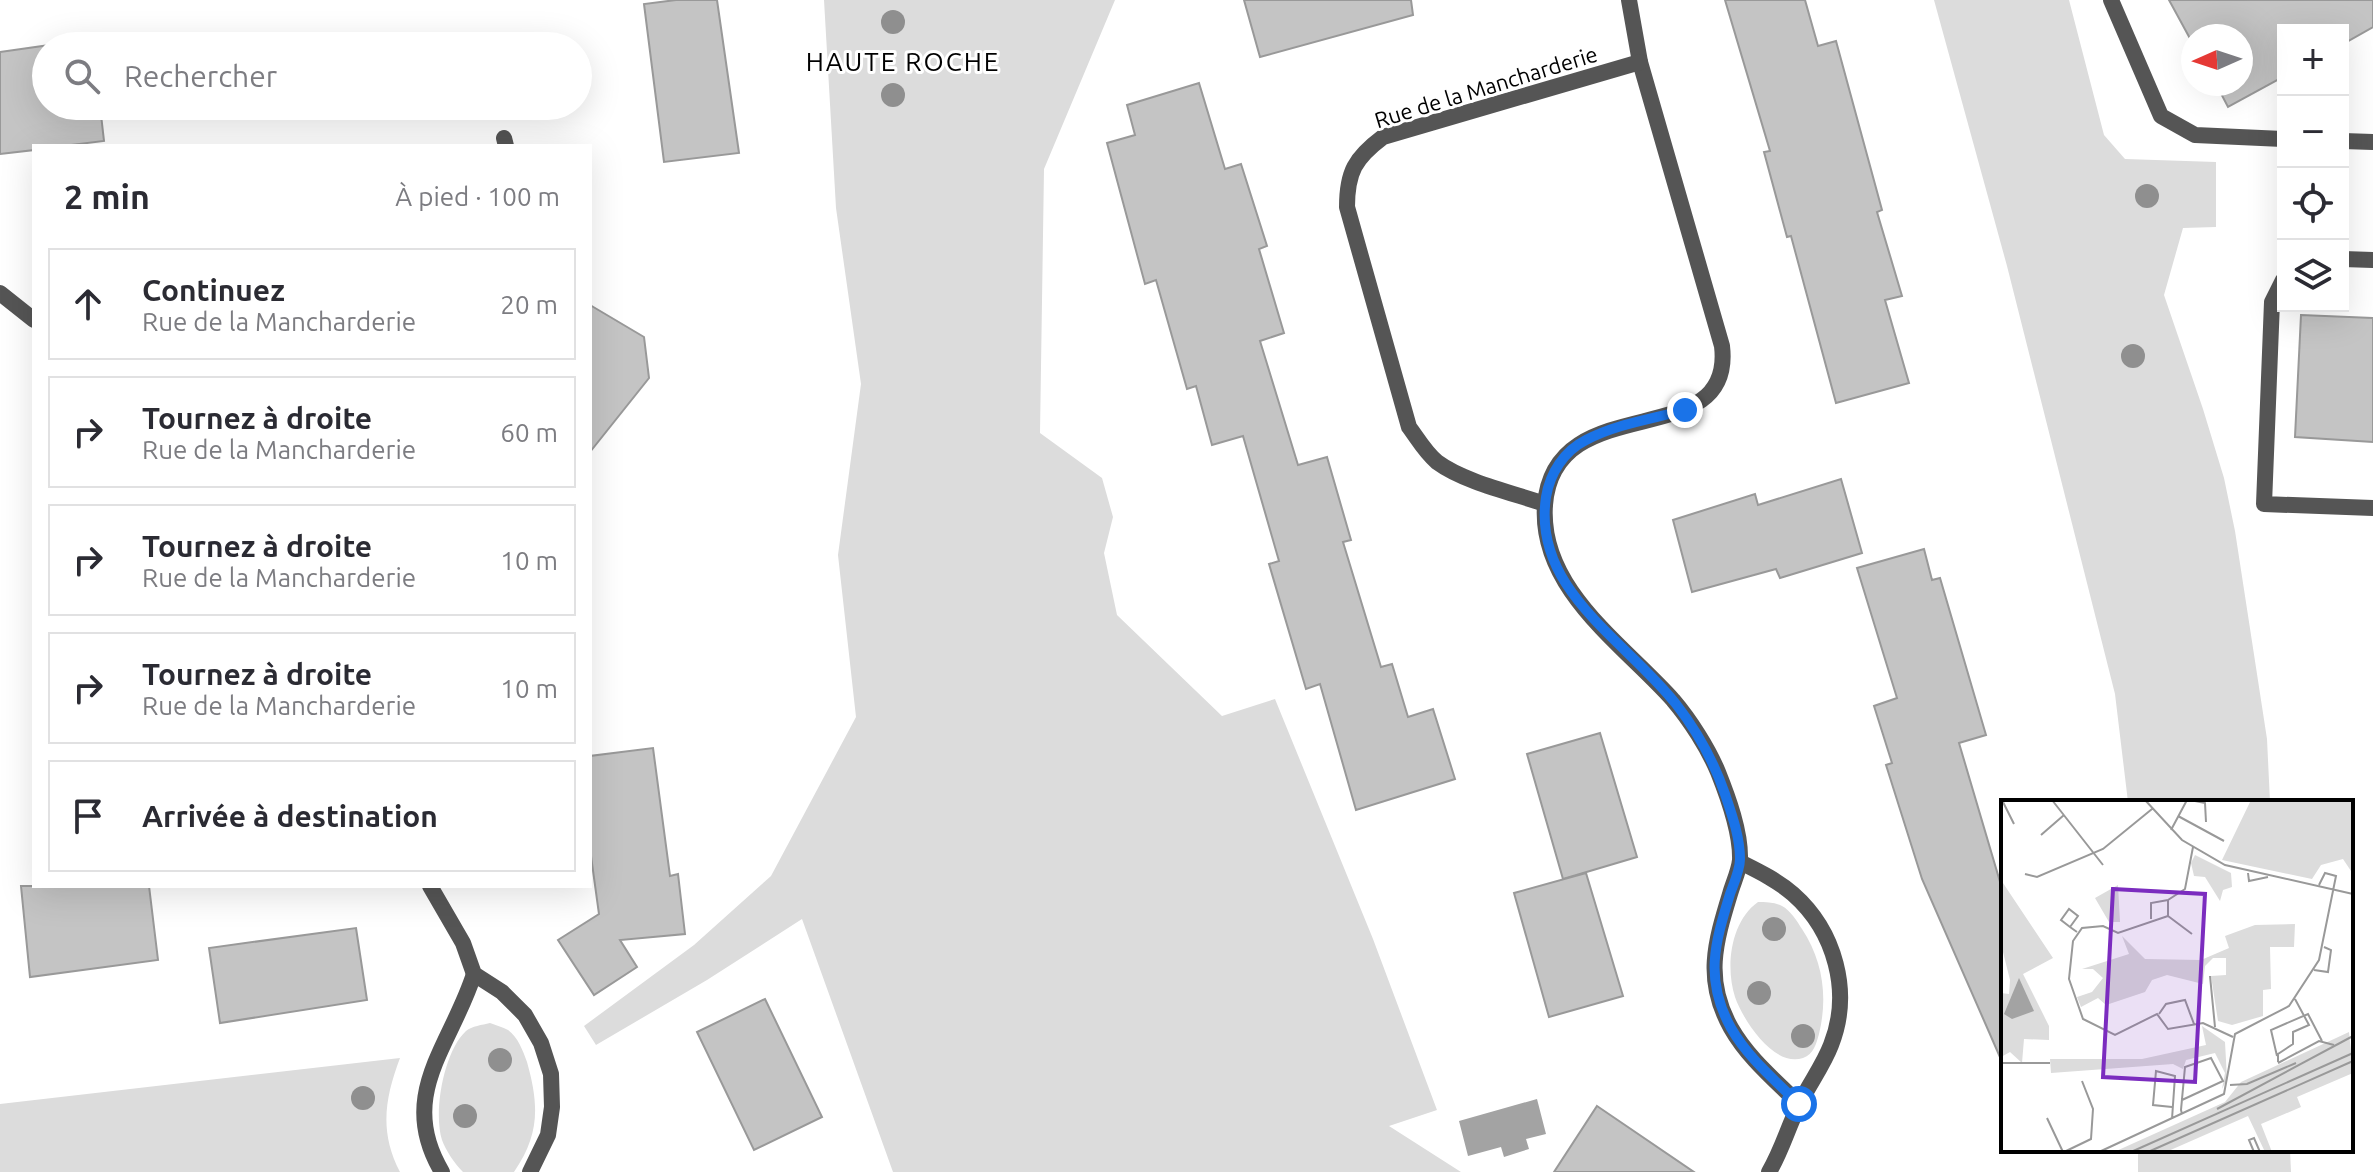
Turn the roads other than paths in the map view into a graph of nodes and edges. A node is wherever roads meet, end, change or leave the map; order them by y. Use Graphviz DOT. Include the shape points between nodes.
graph roads {
  1 [pos="1629,0"];
  2 [pos="2111,0"];
  3 [pos="1640,62"];
  4 [pos="2277,139"];
  5 [pos="2349,141"];
  6 [pos="2373,142"];
  7 [pos="2349,259"];
  8 [pos="2373,260"];
  9 [pos="2277,292"];
  10 [pos="0,293"];
  11 [pos="32,318"];
  12 [pos="1545,504"];
  13 [pos="2373,508"];
  14 [pos="1740,862"];
  15 [pos="431,888"];
  16 [pos="474,974"];
  17 [pos="1799,1104"];
  18 [pos="442,1172"];
  19 [pos="530,1172"];
  20 [pos="1769,1172"];
  1 -- 3 [label="street"];
  2 -- 4 [label="street" via="2161,116 2195,135"];
  3 -- 12 [label="street" via="1724,361 1714,390 1701,403 1583,441 1551,476"];
  3 -- 12 [label="street, Rue de la Mancharderie" via="1383,137 1353,167 1347,186 1347,207 1409,427 1423,448 1456,473"];
  5 -- 6 [label="street"];
  7 -- 8 [label="street"];
  9 -- 13 [label="street" via="2272,302 2264,504"];
  10 -- 11 [label="street"];
  12 -- 14 [label="street" via="1544,530 1562,580 1675,703 1717,771"];
  14 -- 17 [label="street" via="1716,936 1717,995 1747,1053"];
  14 -- 17 [label="street" via="1792,893 1813,916 1838,971 1832,1043"];
  15 -- 16 [label="street"];
  16 -- 18 [label="street" via="425,1086 424,1127"];
  16 -- 19 [label="street" via="525,1015 551,1074 548,1135"];
  17 -- 20 [label="street"];
}
